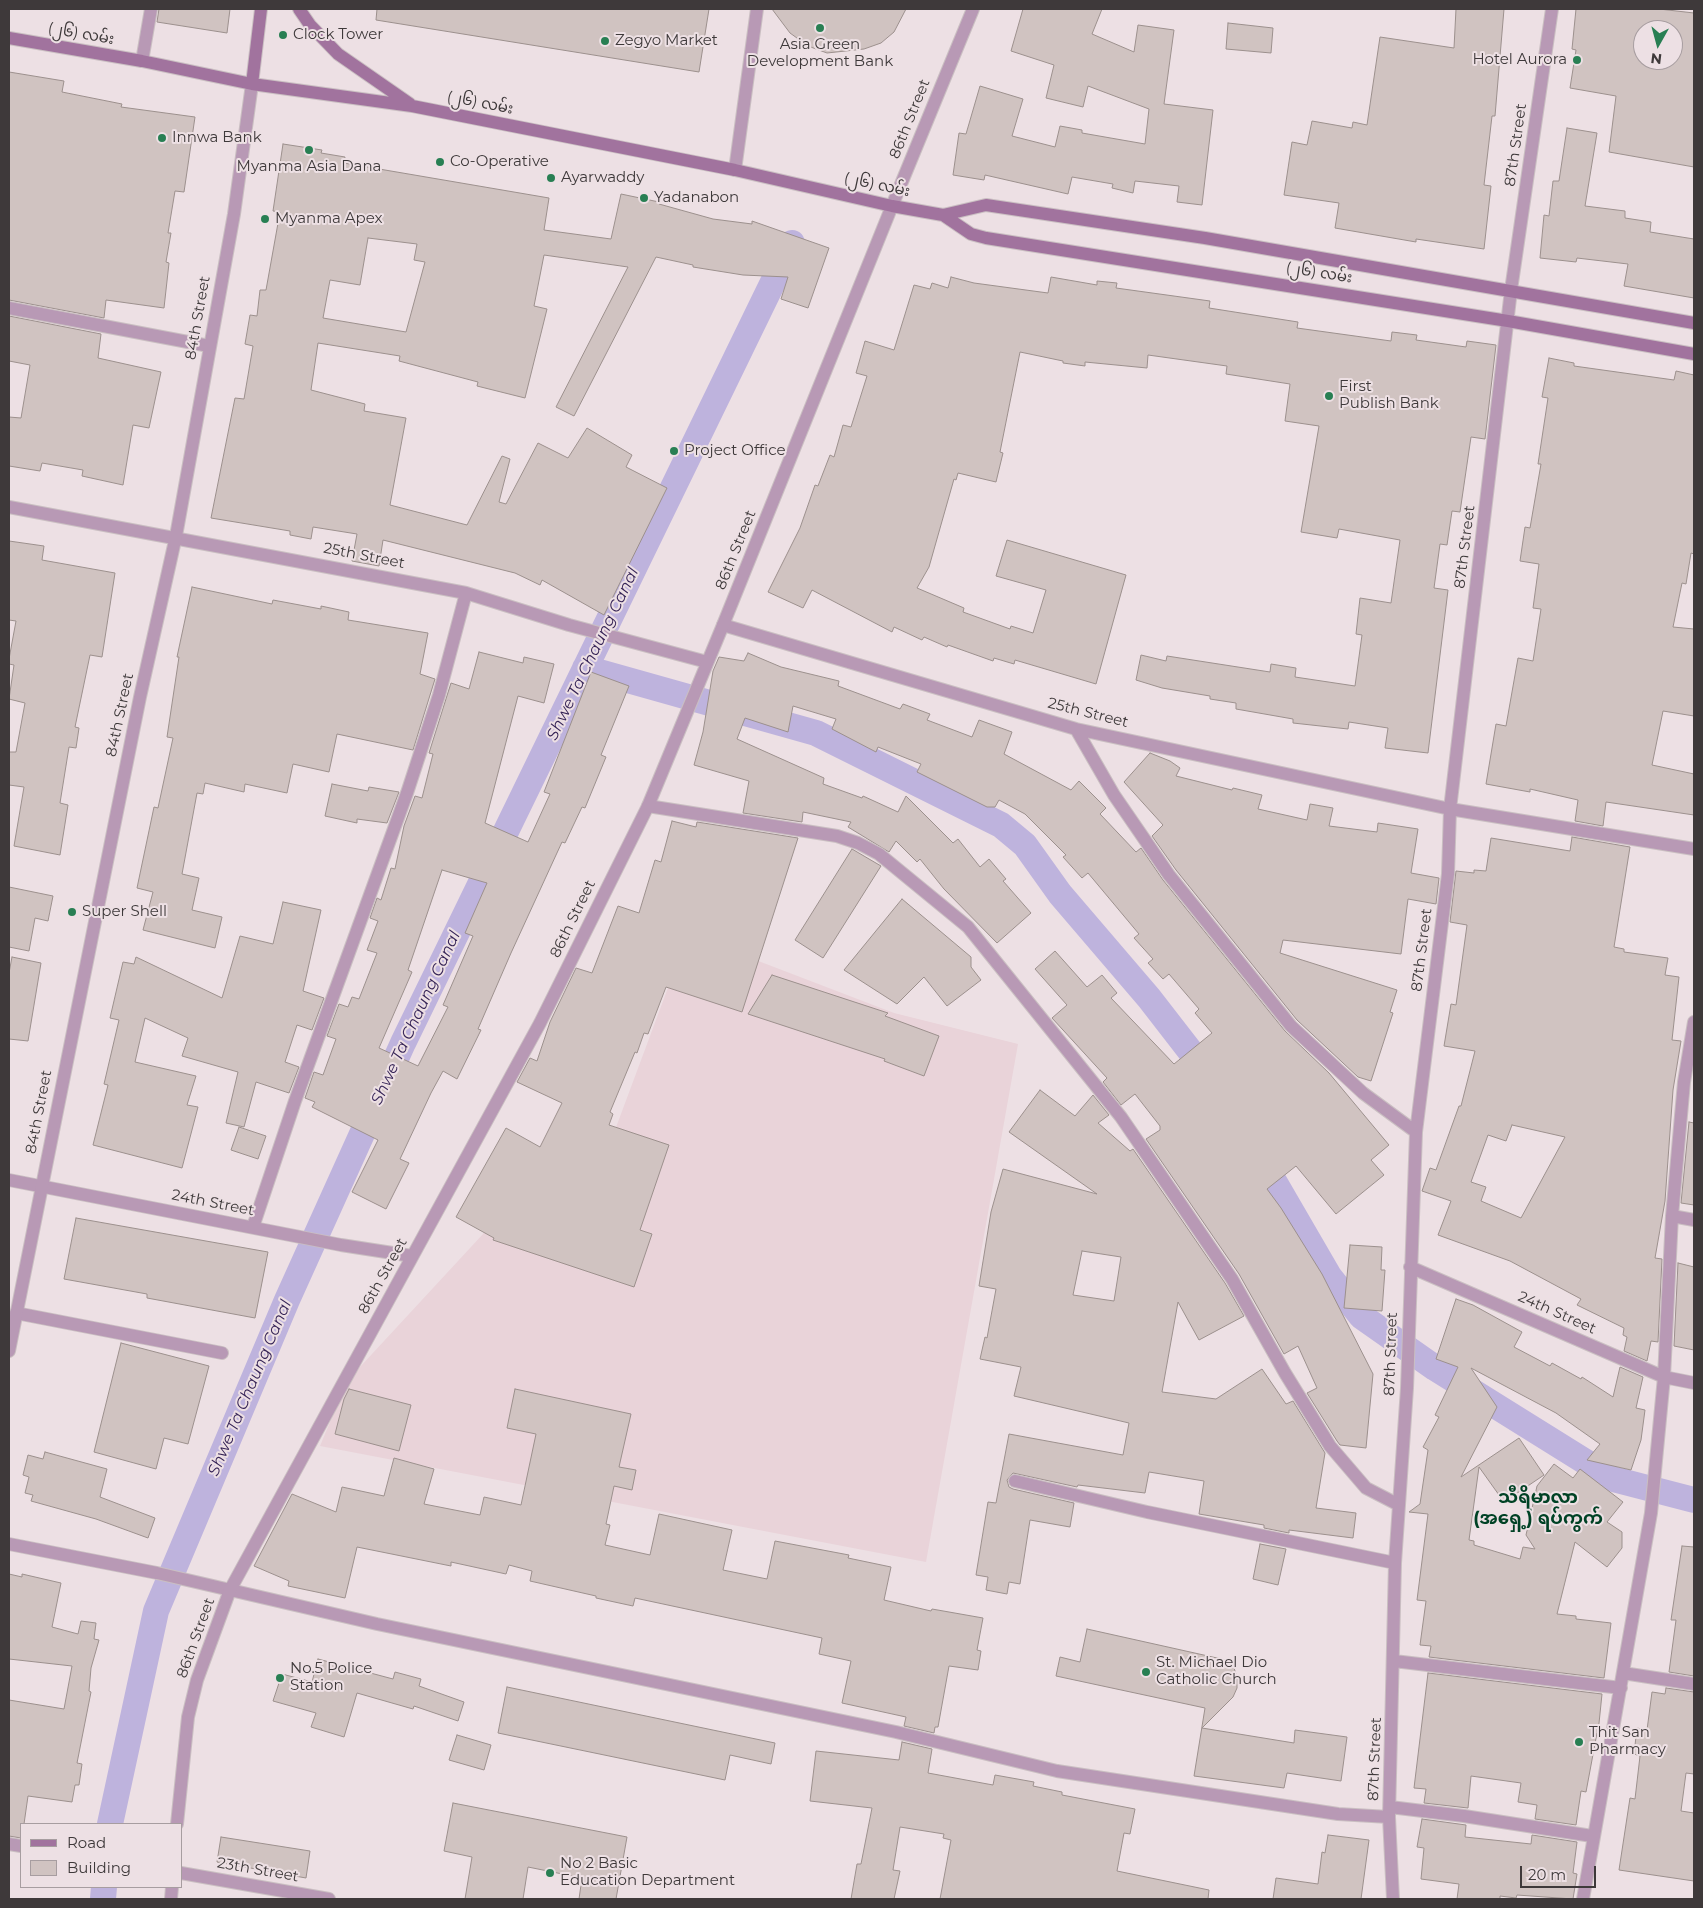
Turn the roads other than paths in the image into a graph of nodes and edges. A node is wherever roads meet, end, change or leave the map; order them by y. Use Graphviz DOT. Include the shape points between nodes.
graph roads {
  1 [pos="151,9"];
  2 [pos="261,9"];
  3 [pos="298,9"];
  4 [pos="757,9"];
  5 [pos="972,9"];
  6 [pos="1552,9"];
  7 [pos="9,38"];
  8 [pos="142,61"];
  9 [pos="252,84"];
  10 [pos="412,106"];
  11 [pos="735,170"];
  12 [pos="892,206"];
  13 [pos="943,215"];
  14 [pos="1511,290"];
  15 [pos="9,308"];
  16 [pos="1508,321"];
  17 [pos="1694,323"];
  18 [pos="209,346"];
  19 [pos="1694,354"];
  20 [pos="9,506"];
  21 [pos="176,536"];
  22 [pos="466,593"];
  23 [pos="723,625"];
  24 [pos="707,662"];
  25 [pos="1076,729"];
  26 [pos="648,806"];
  27 [pos="1450,809"];
  28 [pos="1694,849"];
  29 [pos="1694,1022"];
  30 [pos="1689,1083"];
  31 [pos="1416,1132"];
  32 [pos="9,1180"];
  33 [pos="40,1187"];
  34 [pos="1672,1216"];
  35 [pos="1694,1220"];
  36 [pos="253,1227"];
  37 [pos="412,1256"];
  38 [pos="1410,1266"];
  39 [pos="16,1313"];
  40 [pos="9,1351"];
  41 [pos="222,1353"];
  42 [pos="1664,1377"];
  43 [pos="1694,1383"];
  44 [pos="1015,1481"];
  45 [pos="1399,1505"];
  46 [pos="9,1544"];
  47 [pos="1394,1563"];
  48 [pos="230,1590"];
  49 [pos="1394,1661"];
  50 [pos="1623,1673"];
  51 [pos="1694,1684"];
  52 [pos="1621,1688"];
  53 [pos="1389,1812"];
  54 [pos="177,1823"];
  55 [pos="1592,1836"];
  56 [pos="182,1873"];
  57 [pos="329,1899"];
  58 [pos="1393,1899"];
  59 [pos="1582,1899"];
  1 -- 8 [label="street"];
  2 -- 9 [label="main road"];
  3 -- 10 [label="main road" via="338,54"];
  4 -- 11 [label="street"];
  5 -- 12 [label="street, 86th Street"];
  6 -- 14 [label="street, 87th Street"];
  7 -- 8 [label="main road, (၂၆) လမ်း"];
  8 -- 9 [label="main road, (၂၆) လမ်း"];
  9 -- 10 [label="main road, (၂၆) လမ်း"];
  9 -- 18 [label="street, 84th Street" via="234,214"];
  10 -- 11 [label="main road, (၂၆) လမ်း"];
  11 -- 12 [label="main road, (၂၆) လမ်း"];
  12 -- 13 [label="main road, (၂၆) လမ်း"];
  12 -- 23 [label="street, 86th Street"];
  13 -- 14 [label="main road, (၂၆) လမ်း" via="986,205"];
  13 -- 16 [label="main road, (၂၆) လမ်း" via="971,234 986,238"];
  14 -- 16 [label="street, 87th Street"];
  14 -- 17 [label="main road, (၂၆) လမ်း"];
  15 -- 18 [label="street"];
  16 -- 19 [label="main road, (၂၆) လမ်း"];
  16 -- 27 [label="street, 87th Street"];
  18 -- 21 [label="street, 84th Street"];
  20 -- 21 [label="street, 25th Street"];
  21 -- 22 [label="street, 25th Street"];
  21 -- 33 [label="street, 84th Street"];
  22 -- 24 [label="street, 25th Street"];
  22 -- 36 [label="street" via="439,695 407,793"];
  23 -- 24 [label="street, 86th Street"];
  23 -- 25 [label="street, 25th Street"];
  24 -- 26 [label="street, 86th Street"];
  25 -- 27 [label="street, 25th Street"];
  25 -- 31 [label="street" via="1114,795 1169,875 1292,1026 1362,1093"];
  26 -- 37 [label="street, 86th Street" via="540,1023"];
  26 -- 45 [label="street" via="837,836 858,843 879,854 968,927 1121,1117 1232,1279 1330,1446 1366,1488"];
  27 -- 28 [label="street, 25th Street"];
  27 -- 31 [label="street, 87th Street" via="1448,874"];
  29 -- 30 [label="street"];
  30 -- 34 [label="street"];
  31 -- 38 [label="street, 87th Street"];
  32 -- 33 [label="street, 24th Street"];
  33 -- 36 [label="street, 24th Street"];
  33 -- 39 [label="street, 84th Street"];
  34 -- 35 [label="street"];
  34 -- 42 [label="street"];
  36 -- 37 [label="street, 24th Street"];
  37 -- 48 [label="street, 86th Street"];
  38 -- 42 [label="street, 24th Street"];
  38 -- 45 [label="street, 87th Street" via="1407,1388"];
  39 -- 40 [label="street, 84th Street"];
  39 -- 41 [label="street"];
  42 -- 43 [label="street, 24th Street"];
  42 -- 50 [label="street" via="1651,1513"];
  44 -- 47 [label="street" via="1164,1516"];
  45 -- 47 [label="street, 87th Street"];
  46 -- 48 [label="street"];
  47 -- 49 [label="street, 87th Street"];
  48 -- 53 [label="street" via="377,1624 896,1732 1056,1771 1338,1814"];
  48 -- 54 [label="street, 86th Street" via="197,1680 188,1717"];
  49 -- 52 [label="street"];
  49 -- 53 [label="street, 87th Street"];
  50 -- 51 [label="street"];
  50 -- 52 [label="street"];
  52 -- 55 [label="street"];
  53 -- 55 [label="street" via="1464,1816"];
  53 -- 58 [label="street, 87th Street"];
  55 -- 59 [label="street"];
  56 -- 57 [label="street, 23th Street"];
}
